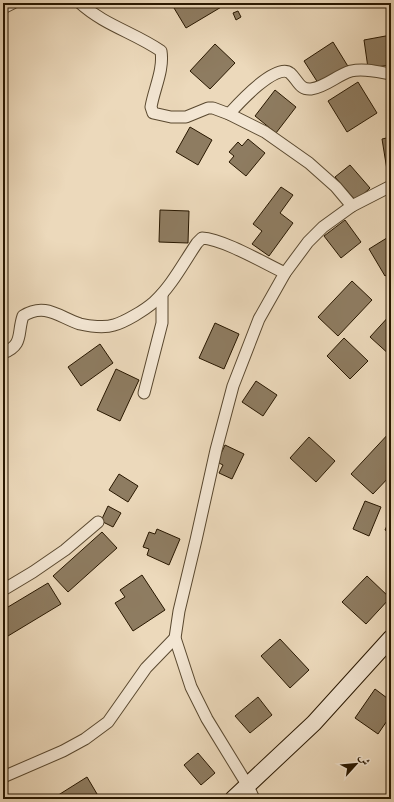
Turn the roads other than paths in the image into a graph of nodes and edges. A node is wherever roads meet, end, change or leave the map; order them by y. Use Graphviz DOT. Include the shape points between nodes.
graph roads {
  1 [pos="13,3"];
  2 [pos="80,3"];
  3 [pos="3,8"];
  4 [pos="391,74"];
  5 [pos="229,114"];
  6 [pos="391,186"];
  7 [pos="352,206"];
  8 [pos="285,273"];
  9 [pos="162,294"];
  10 [pos="3,353"];
  11 [pos="144,393"];
  12 [pos="98,522"];
  13 [pos="3,590"];
  14 [pos="175,638"];
  15 [pos="391,638"];
  16 [pos="3,777"];
  17 [pos="251,792"];
  18 [pos="233,799"];
  1 -- 3 [label="street"];
  2 -- 5 [label="street" via="105,22 161,51 161,66 151,107 153,113 186,117 213,108"];
  4 -- 5 [label="street" via="367,70 352,71 320,86 305,88 290,73 284,71 257,86"];
  5 -- 7 [label="street" via="264,132 310,163"];
  6 -- 7 [label="street"];
  7 -- 8 [label="street" via="323,227 308,242"];
  8 -- 9 [label="street" via="229,247 202,238"];
  8 -- 14 [label="street" via="259,319 233,386 216,450"];
  9 -- 10 [label="street" via="149,306 113,325 81,324 51,311 30,311 23,316 15,347"];
  9 -- 11 [label="street" via="162,323"];
  12 -- 13 [label="street" via="65,550"];
  14 -- 16 [label="street" via="146,668 108,722 85,739"];
  14 -- 17 [label="street" via="191,688"];
  15 -- 17 [label="main road"];
  17 -- 18 [label="main road"];
}
